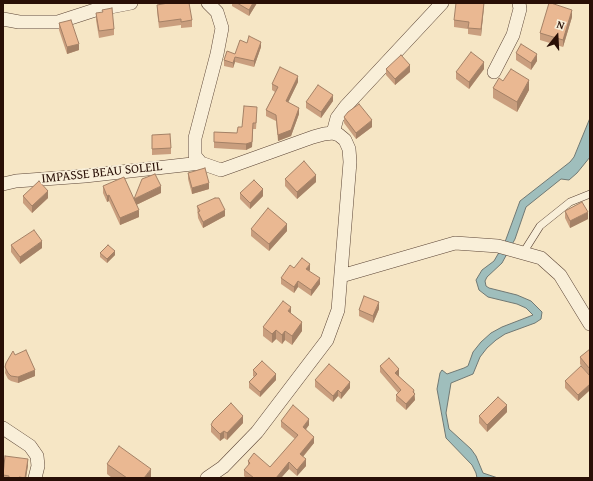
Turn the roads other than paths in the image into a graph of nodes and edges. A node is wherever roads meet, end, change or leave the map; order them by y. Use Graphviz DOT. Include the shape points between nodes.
graph roads {
  1 [pos="130,3"];
  2 [pos="208,3"];
  3 [pos="442,3"];
  4 [pos="518,3"];
  5 [pos="3,19"];
  6 [pos="494,72"];
  7 [pos="333,133"];
  8 [pos="201,163"];
  9 [pos="3,184"];
  10 [pos="590,194"];
  11 [pos="523,253"];
  12 [pos="341,276"];
  13 [pos="590,324"];
  14 [pos="3,428"];
  15 [pos="35,478"];
  16 [pos="207,478"];
  1 -- 5 [label="street" via="95,10 58,22 19,22"];
  2 -- 8 [label="street" via="217,12 222,28 195,138 195,156"];
  3 -- 7 [label="street" via="346,106 337,118"];
  4 -- 6 [label="street" via="520,9 513,35"];
  7 -- 8 [label="street" via="313,137 221,170"];
  7 -- 12 [label="street" via="345,140 350,162"];
  8 -- 9 [label="street, IMPASSE BEAU SOLEIL"];
  10 -- 11 [label="lane" via="570,202 540,226"];
  11 -- 12 [label="street" via="498,246 455,243"];
  11 -- 13 [label="street" via="541,258 560,275"];
  12 -- 16 [label="street" via="338,310 327,340 257,432 223,467"];
  14 -- 15 [label="street" via="30,446 37,456"];
}
